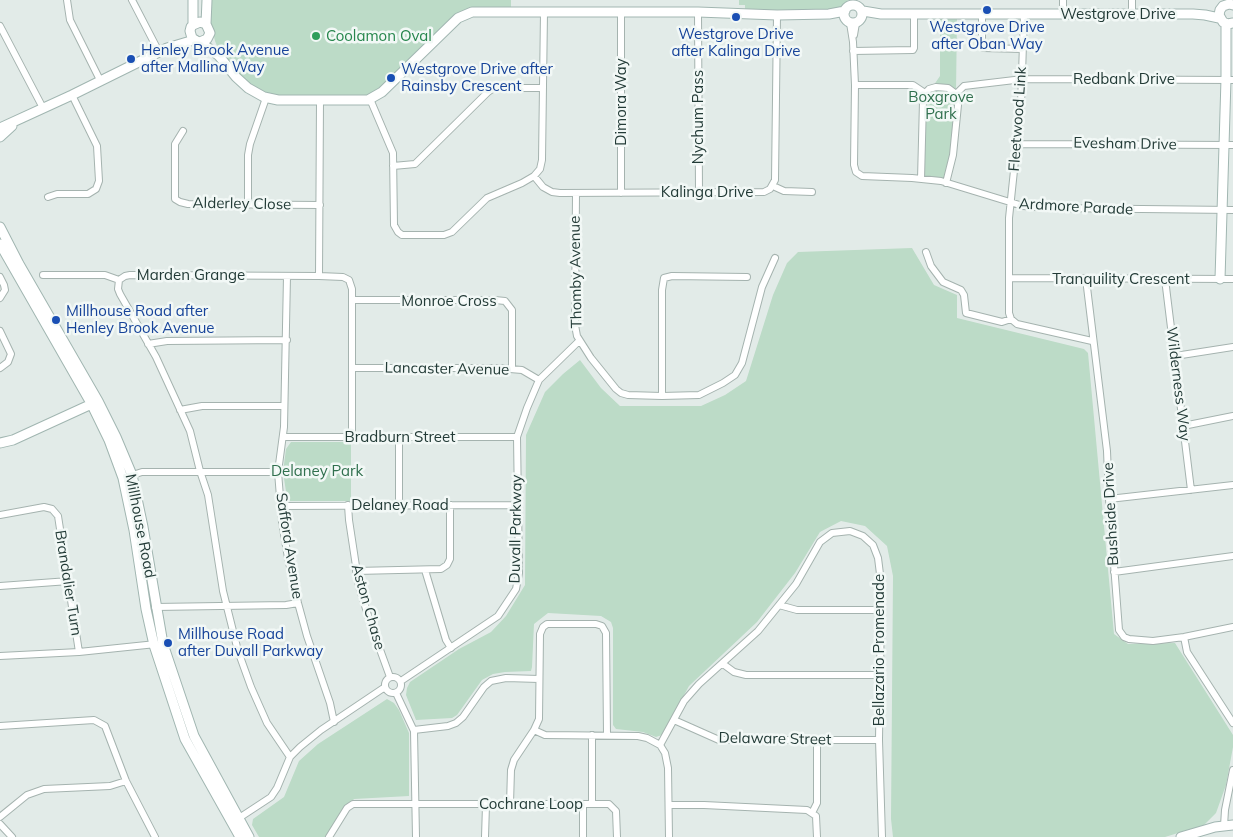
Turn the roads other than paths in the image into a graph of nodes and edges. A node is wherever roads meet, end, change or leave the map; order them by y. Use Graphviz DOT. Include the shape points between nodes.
graph roads {
  1 [pos="67,0"];
  2 [pos="132,0"];
  3 [pos="193,0"];
  4 [pos="207,0"];
  5 [pos="1063,0"];
  6 [pos="1132,0"];
  7 [pos="1227,11"];
  8 [pos="544,12"];
  9 [pos="621,12"];
  10 [pos="698,12"];
  11 [pos="853,12"];
  12 [pos="914,14"];
  13 [pos="982,14"];
  14 [pos="1024,14"];
  15 [pos="1063,14"];
  16 [pos="1132,14"];
  17 [pos="777,15"];
  18 [pos="206,24"];
  19 [pos="192,28"];
  20 [pos="1,29"];
  21 [pos="209,36"];
  22 [pos="197,41"];
  23 [pos="1023,49"];
  24 [pos="163,50"];
  25 [pos="853,51"];
  26 [pos="219,56"];
  27 [pos="100,80"];
  28 [pos="1022,80"];
  29 [pos="1230,80"];
  30 [pos="855,85"];
  31 [pos="543,88"];
  32 [pos="925,93"];
  33 [pos="956,94"];
  34 [pos="72,95"];
  35 [pos="266,98"];
  36 [pos="370,99"];
  37 [pos="320,100"];
  38 [pos="43,108"];
  39 [pos="22,118"];
  40 [pos="0,128"];
  41 [pos="183,132"];
  42 [pos="0,137"];
  43 [pos="1017,144"];
  44 [pos="1228,145"];
  45 [pos="393,166"];
  46 [pos="534,176"];
  47 [pos="921,179"];
  48 [pos="946,183"];
  49 [pos="773,186"];
  50 [pos="812,192"];
  51 [pos="576,193"];
  52 [pos="621,193"];
  53 [pos="699,193"];
  54 [pos="48,197"];
  55 [pos="1011,204"];
  56 [pos="248,205"];
  57 [pos="320,205"];
  58 [pos="1221,210"];
  59 [pos="1233,210"];
  60 [pos="0,227"];
  61 [pos="0,244"];
  62 [pos="926,252"];
  63 [pos="775,258"];
  64 [pos="43,275"];
  65 [pos="287,276"];
  66 [pos="319,276"];
  67 [pos="0,277"];
  68 [pos="747,277"];
  69 [pos="1009,278"];
  70 [pos="1086,279"];
  71 [pos="1165,279"];
  72 [pos="1220,279"];
  73 [pos="1233,279"];
  74 [pos="119,280"];
  75 [pos="0,298"];
  76 [pos="352,300"];
  77 [pos="1011,320"];
  78 [pos="0,331"];
  79 [pos="287,340"];
  80 [pos="579,341"];
  81 [pos="1092,341"];
  82 [pos="148,344"];
  83 [pos="1233,347"];
  84 [pos="1175,356"];
  85 [pos="0,368"];
  86 [pos="353,368"];
  87 [pos="512,369"];
  88 [pos="539,380"];
  89 [pos="662,396"];
  90 [pos="95,402"];
  91 [pos="284,406"];
  92 [pos="180,410"];
  93 [pos="1233,416"];
  94 [pos="1183,426"];
  95 [pos="283,437"];
  96 [pos="352,437"];
  97 [pos="399,437"];
  98 [pos="517,437"];
  99 [pos="0,443"];
  100 [pos="200,471"];
  101 [pos="278,472"];
  102 [pos="127,476"];
  103 [pos="1233,485"];
  104 [pos="1191,490"];
  105 [pos="1109,499"];
  106 [pos="399,505"];
  107 [pos="450,505"];
  108 [pos="518,505"];
  109 [pos="282,506"];
  110 [pos="348,506"];
  111 [pos="0,515"];
  112 [pos="1233,556"];
  113 [pos="425,570"];
  114 [pos="356,571"];
  115 [pos="1114,572"];
  116 [pos="69,581"];
  117 [pos="0,586"];
  118 [pos="298,603"];
  119 [pos="779,605"];
  120 [pos="226,606"];
  121 [pos="155,607"];
  122 [pos="881,610"];
  123 [pos="1233,627"];
  124 [pos="1184,637"];
  125 [pos="158,644"];
  126 [pos="451,648"];
  127 [pos="79,652"];
  128 [pos="0,656"];
  129 [pos="723,664"];
  130 [pos="880,675"];
  131 [pos="390,677"];
  132 [pos="539,679"];
  133 [pos="401,681"];
  134 [pos="385,687"];
  135 [pos="396,693"];
  136 [pos="674,720"];
  137 [pos="334,722"];
  138 [pos="1233,723"];
  139 [pos="0,726"];
  140 [pos="414,730"];
  141 [pos="534,730"];
  142 [pos="592,735"];
  143 [pos="607,735"];
  144 [pos="817,740"];
  145 [pos="879,740"];
  146 [pos="660,746"];
  147 [pos="290,757"];
  148 [pos="1233,770"];
  149 [pos="126,781"];
  150 [pos="417,804"];
  151 [pos="510,804"];
  152 [pos="583,804"];
  153 [pos="592,804"];
  154 [pos="486,805"];
  155 [pos="670,805"];
  156 [pos="812,813"];
  157 [pos="0,818"];
  158 [pos="234,820"];
  159 [pos="0,824"];
  160 [pos="1228,826"];
  161 [pos="12,837"];
  162 [pos="155,837"];
  163 [pos="240,837"];
  164 [pos="249,837"];
  165 [pos="329,837"];
  166 [pos="416,837"];
  167 [pos="485,837"];
  168 [pos="583,837"];
  169 [pos="617,837"];
  170 [pos="669,837"];
  171 [pos="817,837"];
  172 [pos="882,837"];
  173 [pos="1181,837"];
  1 -- 27 [label="street" via="70,20"];
  2 -- 24 [label="street"];
  3 -- 19 [label="street"];
  4 -- 18 [label="street"];
  5 -- 15 [label="street"];
  6 -- 16 [label="street"];
  7 -- 16 [label="street, Westgrove Drive" via="1205,15"];
  7 -- 29 [label="street"];
  8 -- 9 [label="street, Westgrove Drive"];
  8 -- 31 [label="street"];
  8 -- 36 [label="street, Westgrove Drive" via="472,12 463,15 382,92"];
  9 -- 10 [label="street, Westgrove Drive"];
  9 -- 52 [label="street, Dimora Way"];
  10 -- 17 [label="street, Westgrove Drive"];
  10 -- 53 [label="street, Nychum Pass"];
  11 -- 12 [label="street, Westgrove Drive"];
  11 -- 17 [label="street, Westgrove Drive"];
  11 -- 25 [label="street, Ardmore Parade"];
  12 -- 13 [label="street, Westgrove Drive"];
  12 -- 25 [label="street" via="913,50"];
  13 -- 14 [label="street, Westgrove Drive"];
  13 -- 23 [label="street" via="983,48"];
  14 -- 15 [label="street, Westgrove Drive"];
  14 -- 23 [label="street, Fleetwood Link"];
  15 -- 16 [label="street, Westgrove Drive"];
  17 -- 49 [label="street, Kalinga Drive"];
  18 -- 19 [label="street" via="200,22"];
  18 -- 21 [label="street" via="210,29"];
  19 -- 22 [label="street"];
  19 -- 24 [label="street"];
  20 -- 38 [label="street"];
  21 -- 22 [label="street"];
  21 -- 26 [label="street"];
  22 -- 24 [label="street"];
  22 -- 26 [label="street"];
  23 -- 28 [label="street, Fleetwood Link"];
  24 -- 27 [label="street"];
  25 -- 30 [label="street, Ardmore Parade"];
  26 -- 35 [label="street" via="248,88"];
  27 -- 34 [label="street"];
  28 -- 29 [label="street, Redbank Drive"];
  28 -- 33 [label="street, Redbank Drive" via="964,86"];
  28 -- 43 [label="street, Fleetwood Link"];
  29 -- 44 [label="street"];
  30 -- 32 [label="street" via="913,85"];
  30 -- 47 [label="street, Ardmore Parade" via="856,172 869,177"];
  31 -- 45 [label="street" via="494,88 414,164"];
  31 -- 46 [label="street" via="542,160"];
  32 -- 33 [label="street" via="936,87 948,88"];
  32 -- 47 [label="street"];
  33 -- 48 [label="street" via="958,105 953,155"];
  34 -- 38 [label="street"];
  34 -- 54 [label="street" via="97,146 99,180 96,189 88,194"];
  35 -- 37 [label="street"];
  35 -- 56 [label="street" via="248,155"];
  36 -- 37 [label="street"];
  36 -- 45 [label="street" via="393,153"];
  37 -- 57 [label="street"];
  38 -- 39 [label="street"];
  39 -- 40 [label="street"];
  39 -- 42 [label="street"];
  41 -- 56 [label="street, Alderley Close" via="175,144 175,198 188,204"];
  43 -- 44 [label="street, Evesham Drive"];
  43 -- 55 [label="street, Fleetwood Link"];
  44 -- 58 [label="street"];
  45 -- 46 [label="street" via="394,225 402,235 444,235 452,232 487,198"];
  46 -- 51 [label="street, Kalinga Drive" via="552,192"];
  47 -- 48 [label="street, Ardmore Parade"];
  48 -- 55 [label="street, Ardmore Parade"];
  49 -- 50 [label="street" via="784,191"];
  49 -- 53 [label="street, Kalinga Drive" via="764,192"];
  51 -- 52 [label="street, Kalinga Drive"];
  51 -- 80 [label="street, Thomby Avenue" via="575,325"];
  52 -- 53 [label="street, Kalinga Drive"];
  55 -- 58 [label="street, Ardmore Parade" via="1050,208"];
  55 -- 69 [label="street, Fleetwood Link"];
  56 -- 57 [label="street, Alderley Close"];
  57 -- 66 [label="street"];
  58 -- 59 [label="street, Ardmore Parade"];
  58 -- 72 [label="street"];
  60 -- 90 [label="street, Millhouse Road"];
  61 -- 90 [label="street, Millhouse Road"];
  62 -- 77 [label="street" via="942,282 961,290 966,312 1002,322"];
  63 -- 89 [label="street, Thomby Avenue" via="762,287 742,363 735,374 699,395"];
  64 -- 74 [label="street" via="105,275"];
  65 -- 66 [label="street, Marden Grange"];
  65 -- 74 [label="street, Marden Grange" via="130,275"];
  65 -- 79 [label="street, Safford Avenue"];
  66 -- 76 [label="street, Marden Grange" via="343,276 349,280"];
  67 -- 75 [label="street" via="5,290"];
  68 -- 89 [label="street" via="664,278"];
  69 -- 70 [label="street, Tranquility Crescent"];
  69 -- 77 [label="street, Fleetwood Link"];
  70 -- 71 [label="street, Tranquility Crescent"];
  70 -- 81 [label="street, Bushside Drive"];
  71 -- 72 [label="street, Tranquility Crescent"];
  71 -- 84 [label="street, Wilderness Way"];
  72 -- 73 [label="street, Tranquility Crescent"];
  74 -- 82 [label="street, Marden Grange" via="120,294"];
  76 -- 86 [label="street, Marden Grange"];
  76 -- 87 [label="street, Monroe Cross" via="505,301 512,310"];
  77 -- 81 [label="street"];
  78 -- 85 [label="street" via="11,354 8,362"];
  79 -- 82 [label="street"];
  79 -- 91 [label="street, Safford Avenue"];
  80 -- 88 [label="street, Duvall Parkway"];
  80 -- 89 [label="street, Thomby Avenue" via="621,393"];
  81 -- 105 [label="street, Bushside Drive" via="1107,450"];
  82 -- 92 [label="street, Marden Grange"];
  83 -- 84 [label="street"];
  84 -- 94 [label="street, Wilderness Way"];
  86 -- 87 [label="street, Lancaster Avenue"];
  86 -- 96 [label="street, Marden Grange"];
  87 -- 88 [label="street, Lancaster Avenue" via="522,370"];
  88 -- 98 [label="street, Duvall Parkway"];
  90 -- 99 [label="street"];
  90 -- 102 [label="street, Millhouse Road" via="116,437"];
  91 -- 92 [label="street" via="202,406"];
  91 -- 95 [label="street, Safford Avenue"];
  92 -- 100 [label="street, Marden Grange" via="190,431"];
  93 -- 94 [label="street"];
  94 -- 104 [label="street, Wilderness Way"];
  95 -- 96 [label="street, Bradburn Street"];
  95 -- 101 [label="street, Safford Avenue"];
  96 -- 97 [label="street, Bradburn Street"];
  97 -- 98 [label="street, Bradburn Street"];
  97 -- 106 [label="street"];
  98 -- 108 [label="street, Duvall Parkway"];
  100 -- 101 [label="street"];
  100 -- 102 [label="street" via="142,472"];
  100 -- 120 [label="street, Marden Grange" via="208,495"];
  101 -- 109 [label="street, Safford Avenue"];
  102 -- 121 [label="street, Millhouse Road" via="143,527"];
  102 -- 125 [label="street, Millhouse Road" via="146,609"];
  103 -- 104 [label="street"];
  104 -- 105 [label="street"];
  105 -- 115 [label="street, Bushside Drive"];
  106 -- 107 [label="street, Delaney Road"];
  106 -- 110 [label="street, Delaney Road"];
  107 -- 108 [label="street, Delaney Road"];
  107 -- 113 [label="street" via="450,559 441,570"];
  108 -- 126 [label="street, Duvall Parkway" via="519,573 516,589 498,616"];
  109 -- 110 [label="street, Delaney Road"];
  109 -- 118 [label="street, Safford Avenue" via="282,522"];
  110 -- 114 [label="street, Aston Chase"];
  111 -- 116 [label="street, Brandalier Turn" via="44,507 52,509 58,516"];
  112 -- 115 [label="street"];
  113 -- 114 [label="street"];
  113 -- 126 [label="street"];
  114 -- 131 [label="street, Aston Chase"];
  115 -- 124 [label="street, Bushside Drive" via="1117,626 1124,637 1143,641"];
  116 -- 117 [label="street"];
  116 -- 127 [label="street, Brandalier Turn"];
  118 -- 120 [label="street"];
  118 -- 137 [label="street, Safford Avenue"];
  119 -- 122 [label="street" via="797,610"];
  119 -- 122 [label="street, Bellazario Promenade" via="796,584 820,542 832,533 850,532 864,536 873,545 880,574"];
  119 -- 129 [label="street, Bellazario Promenade" via="758,631"];
  120 -- 121 [label="street"];
  120 -- 147 [label="street, Marden Grange" via="238,651 266,723"];
  121 -- 125 [label="street, Millhouse Road"];
  122 -- 130 [label="street, Bellazario Promenade"];
  123 -- 124 [label="street, Bushside Drive"];
  124 -- 138 [label="street" via="1187,652"];
  125 -- 127 [label="street"];
  125 -- 158 [label="street, Millhouse Road" via="190,737"];
  126 -- 133 [label="street, Duvall Parkway"];
  127 -- 128 [label="street"];
  129 -- 130 [label="street" via="746,675"];
  129 -- 136 [label="street, Bellazario Promenade" via="684,701"];
  130 -- 145 [label="street, Bellazario Promenade"];
  131 -- 133 [label="street"];
  131 -- 134 [label="street"];
  132 -- 140 [label="street" via="491,681 456,724"];
  132 -- 141 [label="street" via="539,719"];
  132 -- 143 [label="street" via="542,627 552,623 602,626 606,633"];
  133 -- 135 [label="street" via="401,688"];
  134 -- 135 [label="street" via="390,693"];
  134 -- 137 [label="street"];
  135 -- 140 [label="street"];
  136 -- 144 [label="street, Delaware Street" via="718,740"];
  136 -- 146 [label="street, Bellazario Promenade"];
  137 -- 147 [label="street"];
  139 -- 149 [label="street" via="94,720 104,726"];
  140 -- 150 [label="street"];
  141 -- 142 [label="street" via="545,735"];
  141 -- 151 [label="street" via="514,760"];
  142 -- 143 [label="street"];
  142 -- 153 [label="street"];
  143 -- 146 [label="street" via="638,736"];
  144 -- 145 [label="street, Delaware Street"];
  144 -- 156 [label="street" via="817,803"];
  145 -- 172 [label="street, Bellazario Promenade"];
  146 -- 155 [label="street" via="668,768"];
  147 -- 158 [label="street" via="272,797"];
  148 -- 160 [label="street" via="1225,810"];
  149 -- 157 [label="street" via="110,786 44,789 27,795"];
  149 -- 162 [label="street"];
  150 -- 154 [label="street, Cochrane Loop"];
  150 -- 165 [label="street, Cochrane Loop" via="353,804"];
  150 -- 166 [label="street"];
  151 -- 152 [label="street, Cochrane Loop"];
  151 -- 154 [label="street, Cochrane Loop"];
  152 -- 153 [label="street, Cochrane Loop"];
  152 -- 168 [label="street"];
  153 -- 169 [label="street, Cochrane Loop" via="614,807"];
  154 -- 167 [label="street"];
  155 -- 156 [label="street" via="807,810"];
  155 -- 170 [label="street"];
  156 -- 171 [label="street" via="816,816"];
  158 -- 163 [label="street, Millhouse Road"];
  158 -- 164 [label="street, Millhouse Road"];
  159 -- 161 [label="street"];
  160 -- 173 [label="street"];
}
